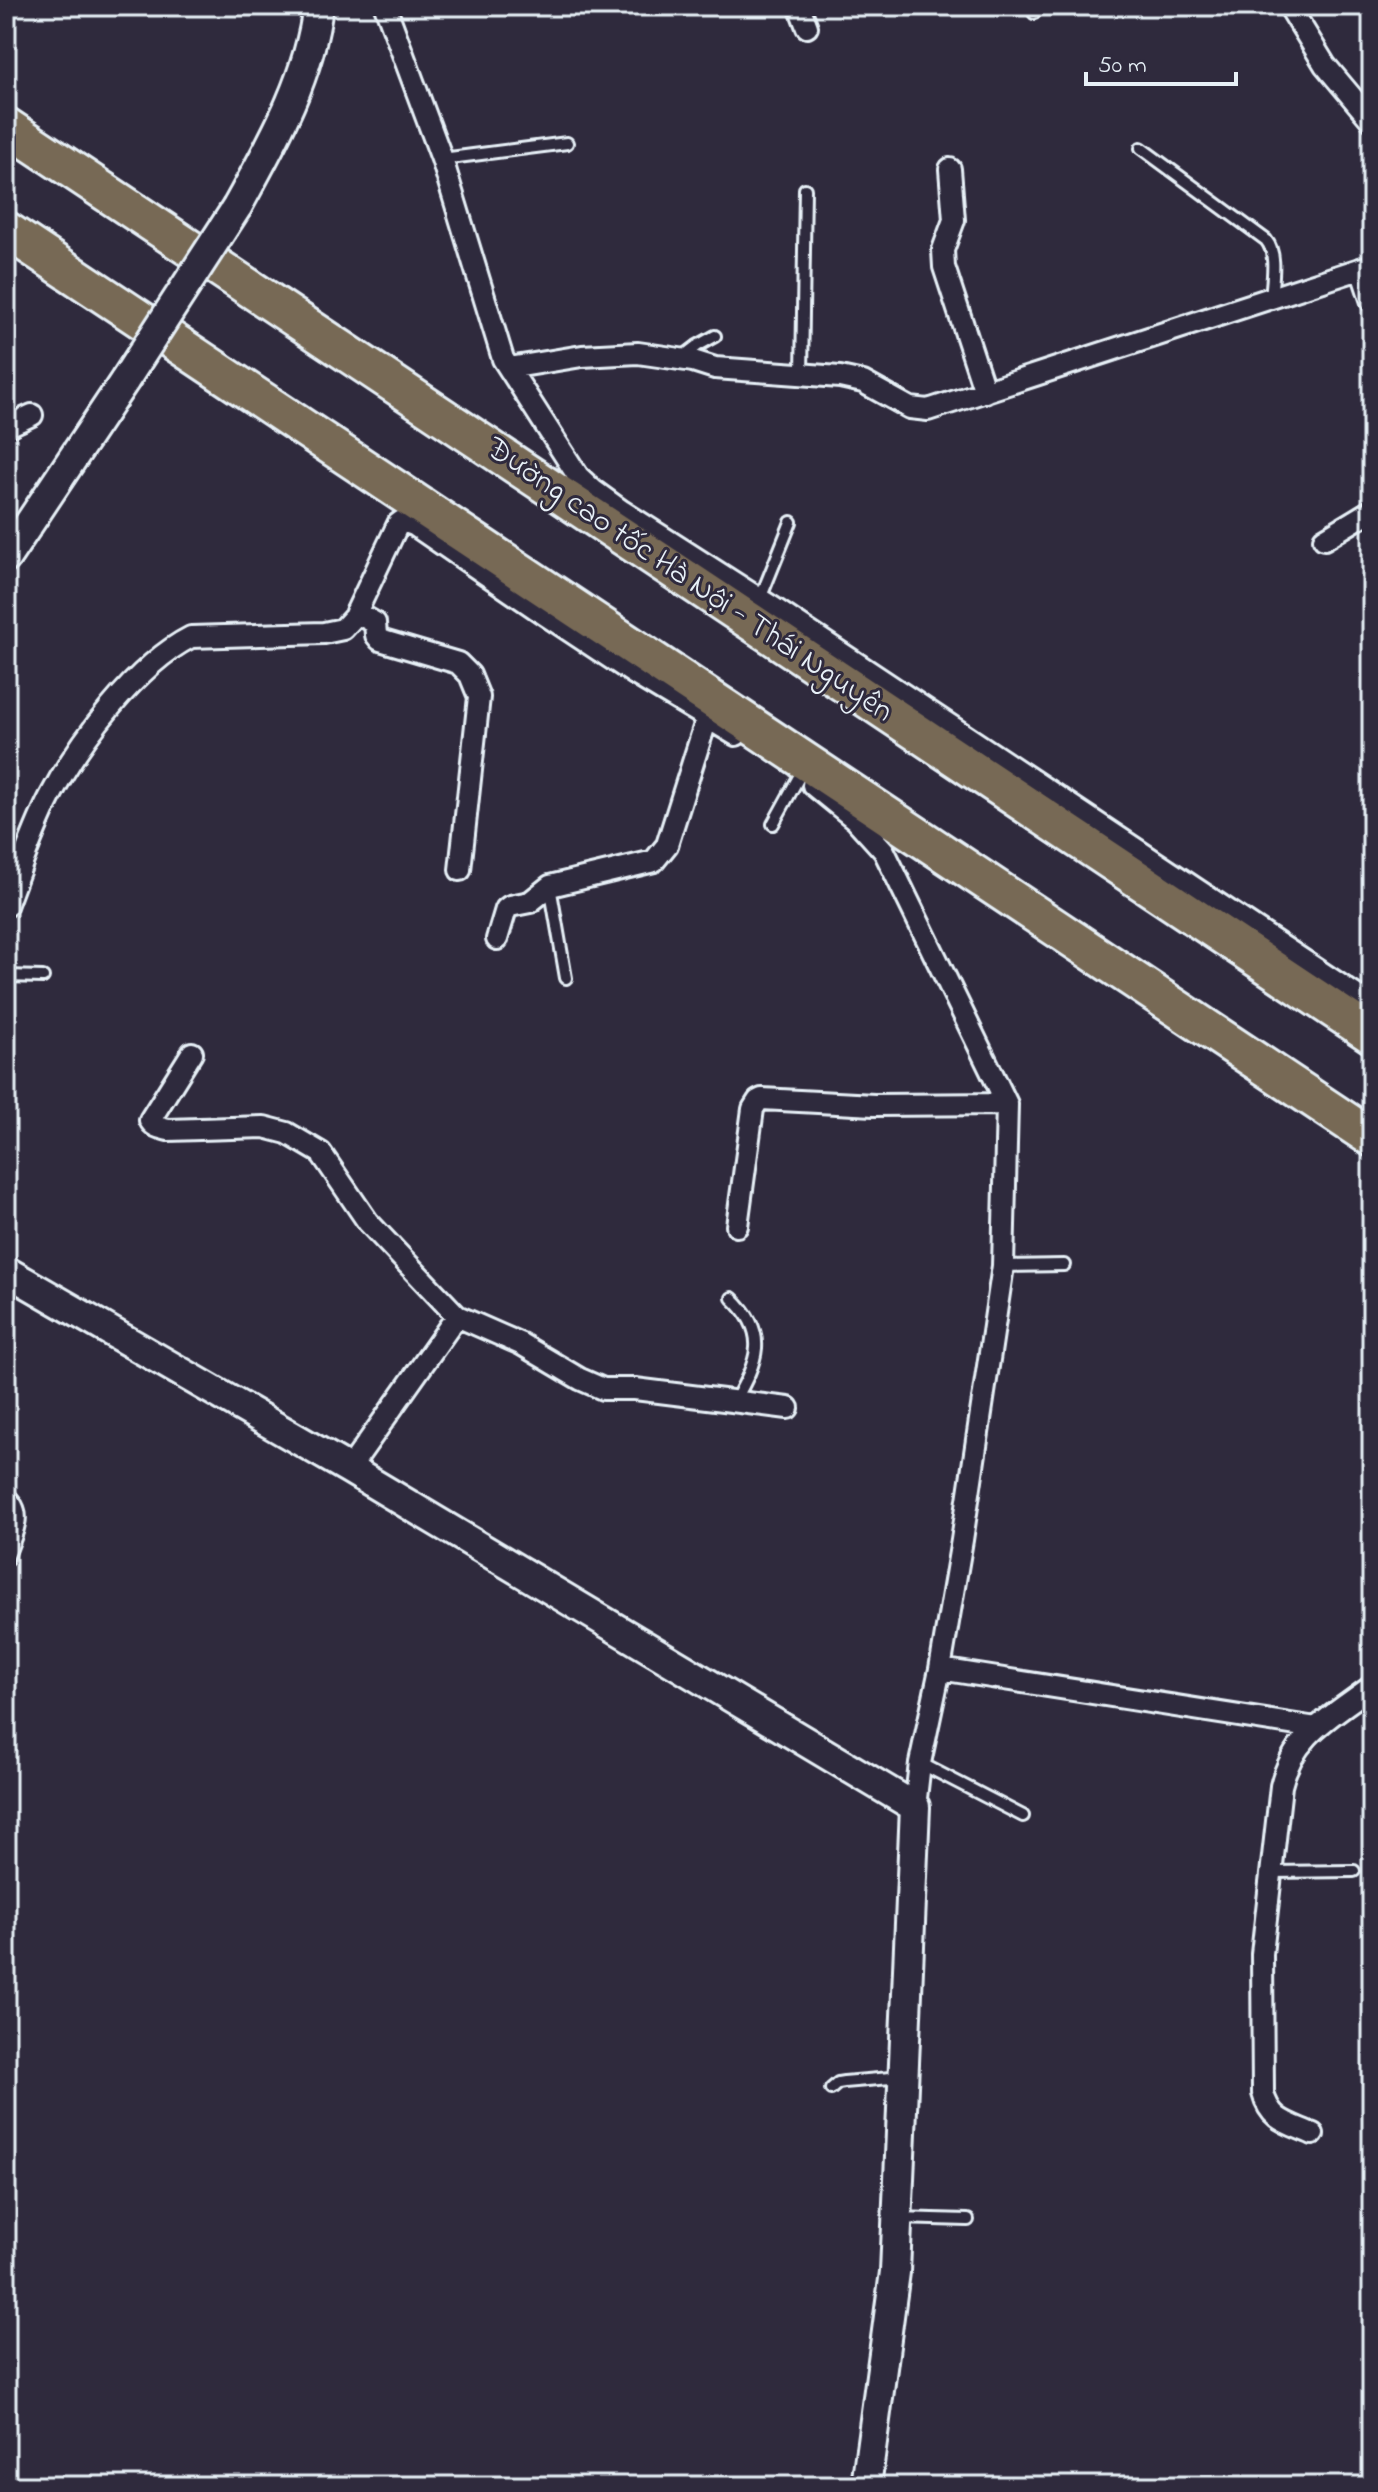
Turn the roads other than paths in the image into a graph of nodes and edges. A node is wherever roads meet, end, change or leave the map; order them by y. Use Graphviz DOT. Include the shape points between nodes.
graph roads {
  1 [pos="318,6"];
  2 [pos="385,6"];
  3 [pos="799,6"];
  4 [pos="1289,6"];
  5 [pos="807,27"];
  6 [pos="1372,121"];
  7 [pos="6,126"];
  8 [pos="567,143"];
  9 [pos="1141,148"];
  10 [pos="442,159"];
  11 [pos="950,169"];
  12 [pos="805,189"];
  13 [pos="6,230"];
  14 [pos="1367,267"];
  15 [pos="1271,299"];
  16 [pos="1372,302"];
  17 [pos="715,336"];
  18 [pos="680,359"];
  19 [pos="509,368"];
  20 [pos="802,374"];
  21 [pos="985,392"];
  22 [pos="32,415"];
  23 [pos="6,427"];
  24 [pos="1372,510"];
  25 [pos="791,522"];
  26 [pos="1324,539"];
  27 [pos="6,558"];
  28 [pos="760,599"];
  29 [pos="356,612"];
  30 [pos="707,718"];
  31 [pos="800,775"];
  32 [pos="773,824"];
  33 [pos="460,870"];
  34 [pos="550,886"];
  35 [pos="6,906"];
  36 [pos="497,939"];
  37 [pos="6,976"];
  38 [pos="43,977"];
  39 [pos="566,978"];
  40 [pos="1372,1006"];
  41 [pos="1372,1035"];
  42 [pos="192,1053"];
  43 [pos="1007,1104"];
  44 [pos="1372,1138"];
  45 [pos="737,1226"];
  46 [pos="1064,1265"];
  47 [pos="1003,1266"];
  48 [pos="6,1271"];
  49 [pos="732,1298"];
  50 [pos="457,1316"];
  51 [pos="735,1401"];
  52 [pos="788,1408"];
  53 [pos="349,1469"];
  54 [pos="6,1492"];
  55 [pos="6,1562"];
  56 [pos="940,1669"];
  57 [pos="1372,1686"];
  58 [pos="1316,1728"];
  59 [pos="920,1763"];
  60 [pos="915,1807"];
  61 [pos="1023,1816"];
  62 [pos="1354,1871"];
  63 [pos="1271,1872"];
  64 [pos="904,2076"];
  65 [pos="831,2089"];
  66 [pos="1313,2134"];
  67 [pos="898,2218"];
  68 [pos="968,2220"];
  69 [pos="866,2486"];
  1 -- 27 [label="street, bridge" via="300,83 237,207"];
  2 -- 10 [label="street"];
  3 -- 5 [label="street"];
  4 -- 6 [label="street" via="1325,65"];
  7 -- 41 [label="highway, Đường cao tốc Hà Nội - Thái Nguyên"];
  8 -- 10 [label="lane"];
  9 -- 15 [label="lane" via="1266,240 1273,255"];
  10 -- 19 [label="street"];
  11 -- 21 [label="street" via="954,220 943,250 944,267"];
  12 -- 20 [label="lane"];
  13 -- 44 [label="highway"];
  14 -- 15 [label="street"];
  14 -- 16 [label="street"];
  15 -- 21 [label="street"];
  17 -- 18 [label="lane"];
  18 -- 19 [label="street" via="638,353"];
  18 -- 20 [label="street" via="715,368"];
  19 -- 28 [label="street" via="578,476 593,490"];
  20 -- 21 [label="street" via="863,382 910,408 928,410"];
  22 -- 23 [label="street"];
  24 -- 26 [label="street"];
  25 -- 28 [label="lane"];
  28 -- 40 [label="street"];
  29 -- 30 [label="street" via="398,524 407,522"];
  29 -- 33 [label="street" via="375,623 380,640 458,663 479,697"];
  29 -- 35 [label="street" via="343,629 324,633 191,637 145,670 79,749 50,797"];
  30 -- 31 [label="street"];
  30 -- 34 [label="street" via="663,854 654,861"];
  31 -- 32 [label="lane"];
  31 -- 43 [label="street" via="856,820 884,851"];
  34 -- 36 [label="street" via="530,902 506,909"];
  34 -- 39 [label="lane"];
  37 -- 38 [label="lane"];
  42 -- 50 [label="street" via="151,1123 168,1130 264,1127 287,1133 321,1153 368,1222"];
  43 -- 45 [label="street" via="762,1099 753,1109"];
  43 -- 47 [label="street"];
  46 -- 47 [label="lane"];
  47 -- 56 [label="street"];
  48 -- 53 [label="street"];
  49 -- 51 [label="lane" via="754,1327 757,1354"];
  50 -- 51 [label="street" via="603,1389"];
  50 -- 53 [label="street"];
  51 -- 52 [label="street"];
  53 -- 60 [label="street"];
  54 -- 55 [label="lane" via="16,1499 21,1518"];
  56 -- 58 [label="street"];
  56 -- 59 [label="street"];
  57 -- 58 [label="street"];
  58 -- 63 [label="street" via="1286,1764"];
  59 -- 60 [label="street"];
  59 -- 61 [label="lane"];
  60 -- 64 [label="street"];
  62 -- 63 [label="lane"];
  63 -- 66 [label="street" via="1262,1954 1263,2093 1266,2108 1278,2118"];
  64 -- 65 [label="lane" via="838,2083"];
  64 -- 67 [label="street"];
  67 -- 68 [label="lane"];
  67 -- 69 [label="street"];
}
